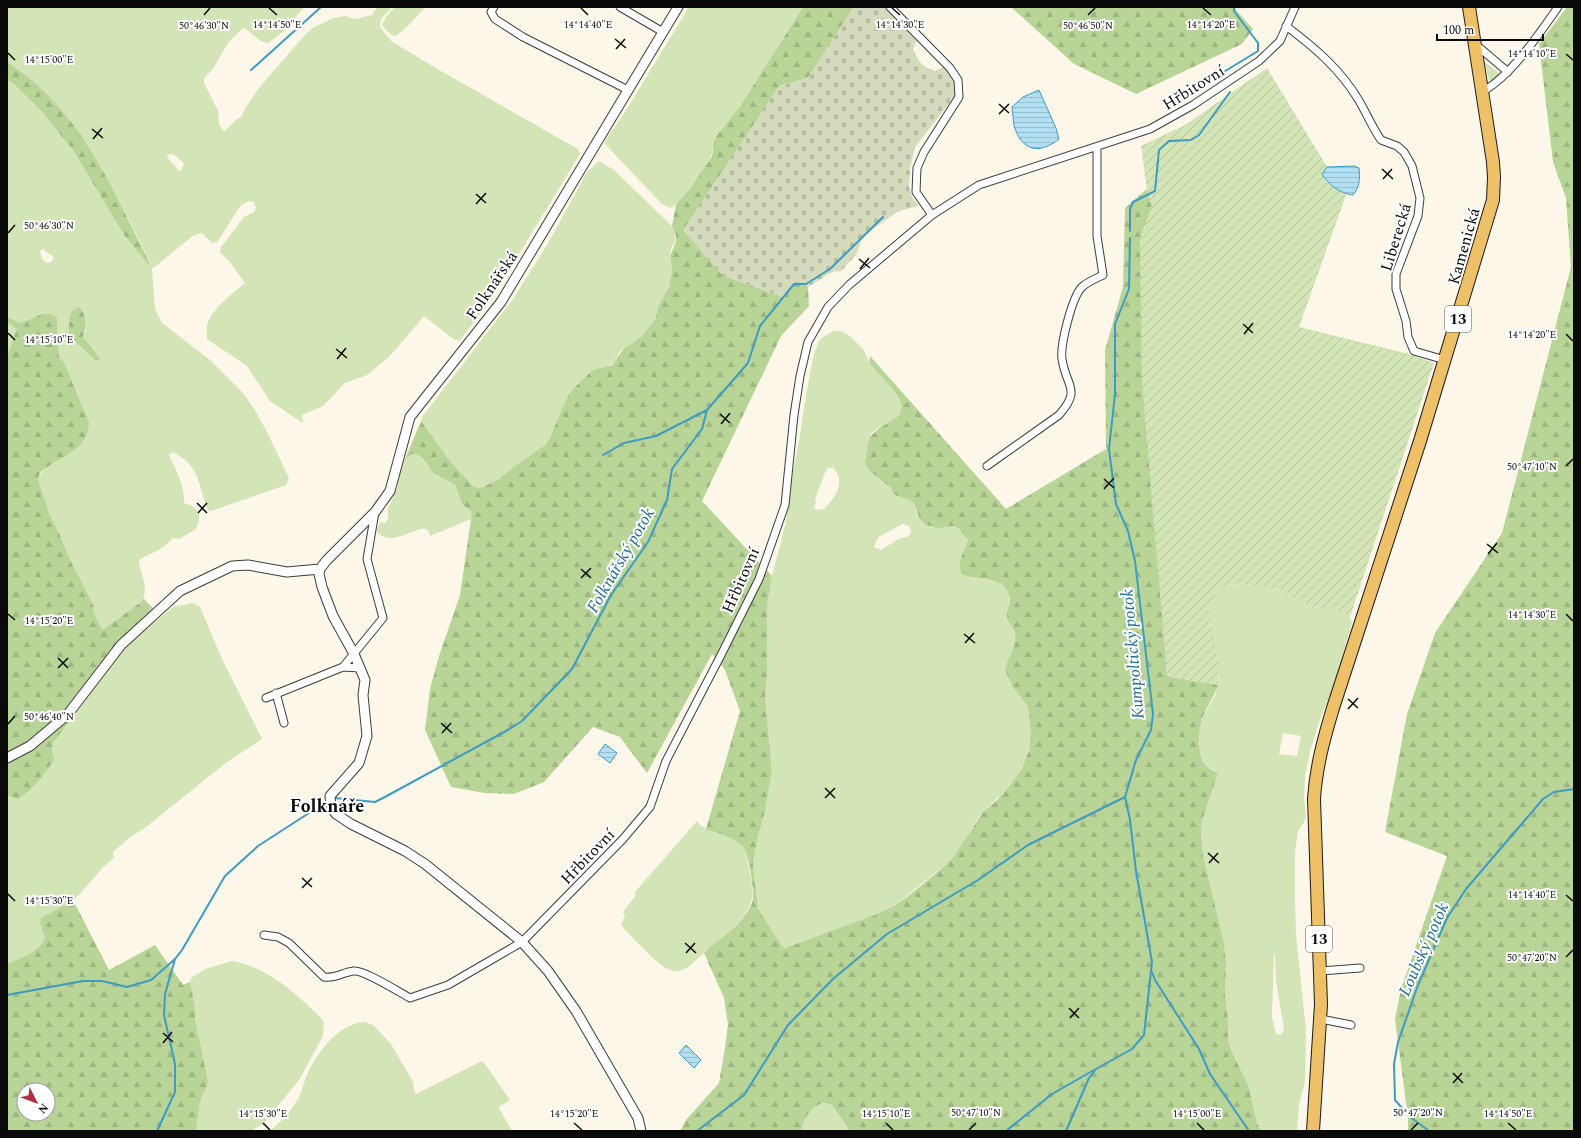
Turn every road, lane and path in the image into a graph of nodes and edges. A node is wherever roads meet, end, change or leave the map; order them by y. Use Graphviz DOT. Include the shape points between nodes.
graph roads {
  1 [pos="494,7"];
  2 [pos="620,7"];
  3 [pos="678,7"];
  4 [pos="890,7"];
  5 [pos="1294,7"];
  6 [pos="1469,7"];
  7 [pos="1558,7"];
  8 [pos="1286,26"];
  9 [pos="663,32"];
  10 [pos="1475,44"];
  11 [pos="1508,72"];
  12 [pos="628,90"];
  13 [pos="1483,91"];
  14 [pos="1097,147"];
  15 [pos="932,215"];
  16 [pos="1445,360"];
  17 [pos="987,466"];
  18 [pos="375,512"];
  19 [pos="320,569"];
  20 [pos="354,654"];
  21 [pos="343,667"];
  22 [pos="360,668"];
  23 [pos="276,693"];
  24 [pos="266,698"];
  25 [pos="284,723"];
  26 [pos="7,758"];
  27 [pos="264,935"];
  28 [pos="522,942"];
  29 [pos="1360,968"];
  30 [pos="1321,971"];
  31 [pos="1320,1019"];
  32 [pos="1352,1025"];
  33 [pos="640,1131"];
  34 [pos="1313,1131"];
  1 -- 12 [label="street" via="491,12 495,19 524,37"];
  2 -- 9 [label="street"];
  3 -- 9 [label="street, Folknářská"];
  4 -- 15 [label="street" via="950,68 958,80 959,97 924,152 917,168 916,192"];
  5 -- 8 [label="street"];
  6 -- 10 [label="main road, Kamenická / 13"];
  7 -- 11 [label="street"];
  8 -- 14 [label="street, Hřbitovní" via="1280,41 1259,61 1193,105 1150,129"];
  8 -- 16 [label="street, Liberecká" via="1318,50 1340,74 1358,99 1381,140 1397,146 1412,166 1420,198 1418,216 1396,274 1396,289 1414,351"];
  9 -- 12 [label="street, Folknářská"];
  10 -- 11 [label="street"];
  10 -- 13 [label="main road, Kamenická / 13"];
  11 -- 13 [label="street"];
  12 -- 18 [label="street, Folknářská" via="501,302 410,417 390,491"];
  13 -- 16 [label="main road, Kamenická / 13" via="1494,177 1493,200"];
  14 -- 15 [label="street, Hřbitovní" via="979,185"];
  14 -- 17 [label="street" via="1098,236 1103,275 1083,286 1076,294 1070,312 1062,348 1062,360 1072,393 1069,404 1059,415"];
  15 -- 28 [label="street, Hřbitovní" via="844,290 828,307 808,342 794,415 785,505 759,579 666,761 650,807 623,839"];
  16 -- 30 [label="main road, Kamenická / 13" via="1321,748 1315,779 1314,810"];
  18 -- 19 [label="street, Folknářská"];
  18 -- 20 [label="street" via="367,559 383,618"];
  19 -- 20 [label="street" via="322,587 333,616"];
  19 -- 26 [label="street" via="287,572 248,565 232,566 180,591 121,645 68,714 30,746"];
  20 -- 21 [label="street"];
  20 -- 22 [label="street"];
  21 -- 22 [label="street"];
  21 -- 23 [label="street"];
  22 -- 28 [label="street" via="365,680 367,736 359,763 330,796 331,807 336,814 351,824 425,864"];
  23 -- 24 [label="street"];
  23 -- 25 [label="street"];
  27 -- 28 [label="street, Hřbitovní" via="278,937 288,943 324,977 330,978 356,971 410,998 448,985"];
  28 -- 33 [label="street" via="548,971 576,1011 638,1118"];
  29 -- 30 [label="street"];
  30 -- 31 [label="main road, 13"];
  31 -- 32 [label="street"];
  31 -- 34 [label="main road, 13"];
}
